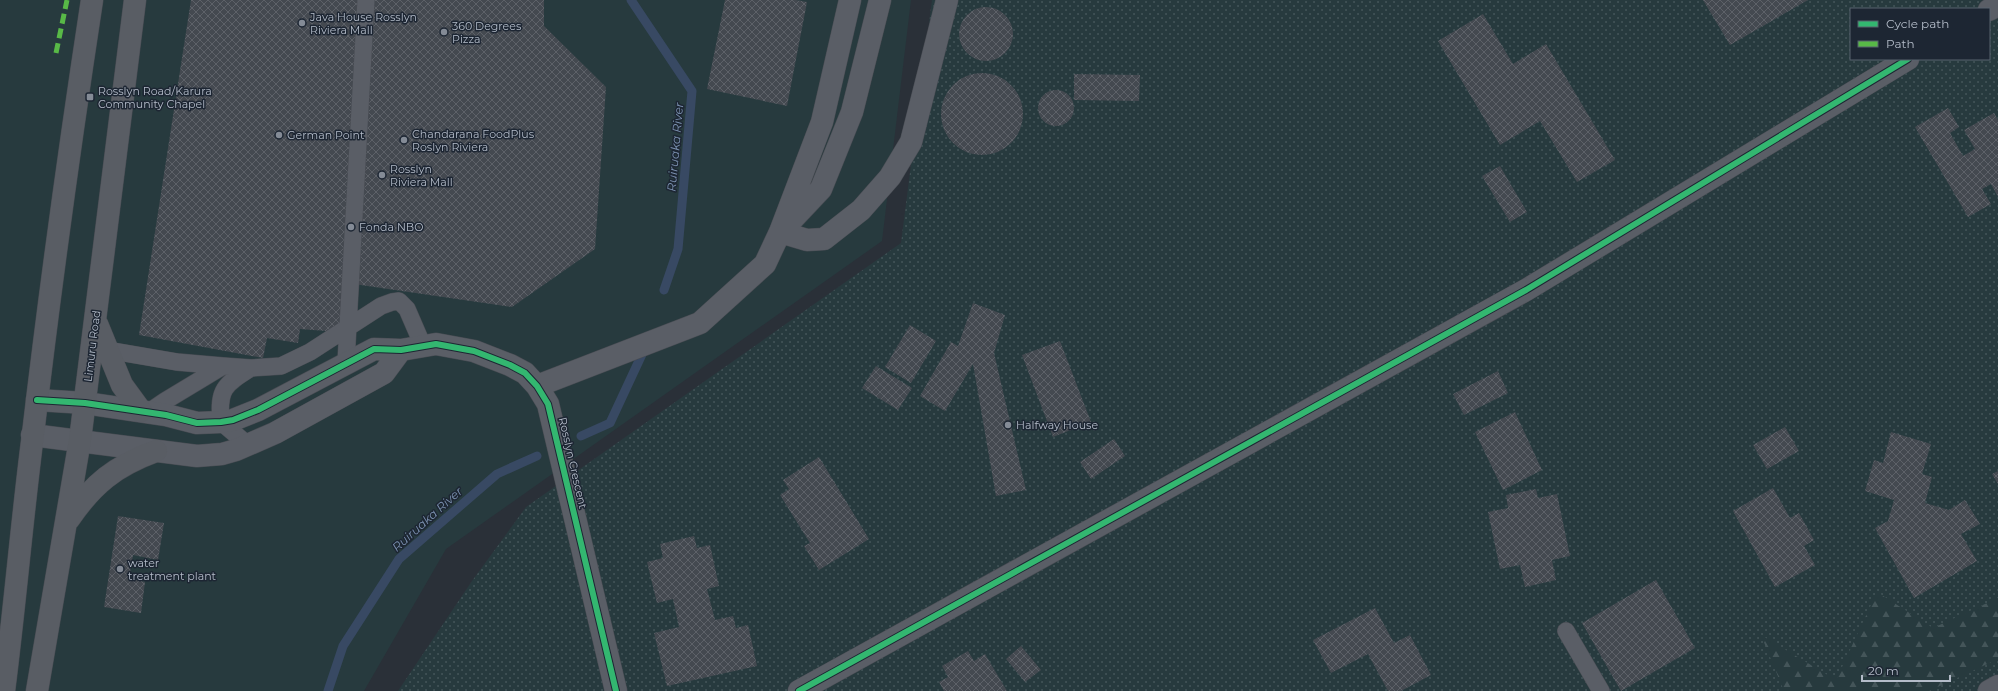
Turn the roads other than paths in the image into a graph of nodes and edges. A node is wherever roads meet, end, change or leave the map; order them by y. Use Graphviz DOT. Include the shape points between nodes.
graph roads {
  1 [pos="92,0"];
  2 [pos="135,0"];
  3 [pos="366,0"];
  4 [pos="850,0"];
  5 [pos="880,0"];
  6 [pos="947,0"];
  7 [pos="1906,60"];
  8 [pos="780,232"];
  9 [pos="96,321"];
  10 [pos="422,346"];
  11 [pos="106,350"];
  12 [pos="401,350"];
  13 [pos="346,362"];
  14 [pos="223,366"];
  15 [pos="251,368"];
  16 [pos="537,386"];
  17 [pos="37,400"];
  18 [pos="85,403"];
  19 [pos="145,412"];
  20 [pos="221,422"];
  21 [pos="32,435"];
  22 [pos="80,440"];
  23 [pos="248,445"];
  24 [pos="156,451"];
  25 [pos="66,524"];
  26 [pos="1566,631"];
  27 [pos="1998,686"];
  28 [pos="4,691"];
  29 [pos="37,691"];
  30 [pos="616,691"];
  31 [pos="799,691"];
  32 [pos="1601,691"];
  33 [pos="1989,691"];
  1 -- 17 [label="main road"];
  2 -- 9 [label="main road, Limuru Road"];
  3 -- 13 [label="lane"];
  4 -- 8 [label="street" via="822,122"];
  5 -- 8 [label="street" via="852,112 821,189"];
  6 -- 8 [label="street" via="911,142 890,177 861,210 824,239 807,240"];
  7 -- 31 [label="street" via="1526,290"];
  8 -- 16 [label="street" via="765,264 700,323"];
  9 -- 11 [label="main road"];
  9 -- 18 [label="main road, Limuru Road"];
  10 -- 12 [label="street, Rosslyn Crescent"];
  10 -- 15 [label="lane" via="407,309 399,301 381,306 310,352 281,366"];
  10 -- 16 [label="street, Rosslyn Crescent" via="436,344 474,351 525,373"];
  11 -- 14 [label="lane" via="177,362"];
  11 -- 19 [label="main road" via="122,385"];
  12 -- 13 [label="street, Rosslyn Crescent" via="374,349"];
  12 -- 23 [label="street" via="384,373 275,433"];
  13 -- 20 [label="street, Rosslyn Crescent" via="258,410"];
  14 -- 15 [label="lane"];
  14 -- 19 [label="lane"];
  15 -- 20 [label="lane" via="232,380 223,392 219,402"];
  16 -- 30 [label="street, Rosslyn Crescent" via="548,404 555,427"];
  17 -- 18 [label="street, Rosslyn Crescent"];
  17 -- 21 [label="main road"];
  18 -- 19 [label="street, Rosslyn Crescent"];
  18 -- 22 [label="main road, Limuru Road"];
  19 -- 20 [label="street, Rosslyn Crescent" via="197,423"];
  20 -- 23 [label="lane"];
  21 -- 22 [label="street"];
  21 -- 28 [label="main road"];
  22 -- 24 [label="street"];
  22 -- 25 [label="main road, Limuru Road"];
  23 -- 24 [label="street" via="207,456"];
  24 -- 25 [label="main road" via="126,463 112,472 84,498"];
  25 -- 29 [label="main road, Limuru Road"];
  26 -- 32 [label="lane"];
  27 -- 33 [label="street"];
}
